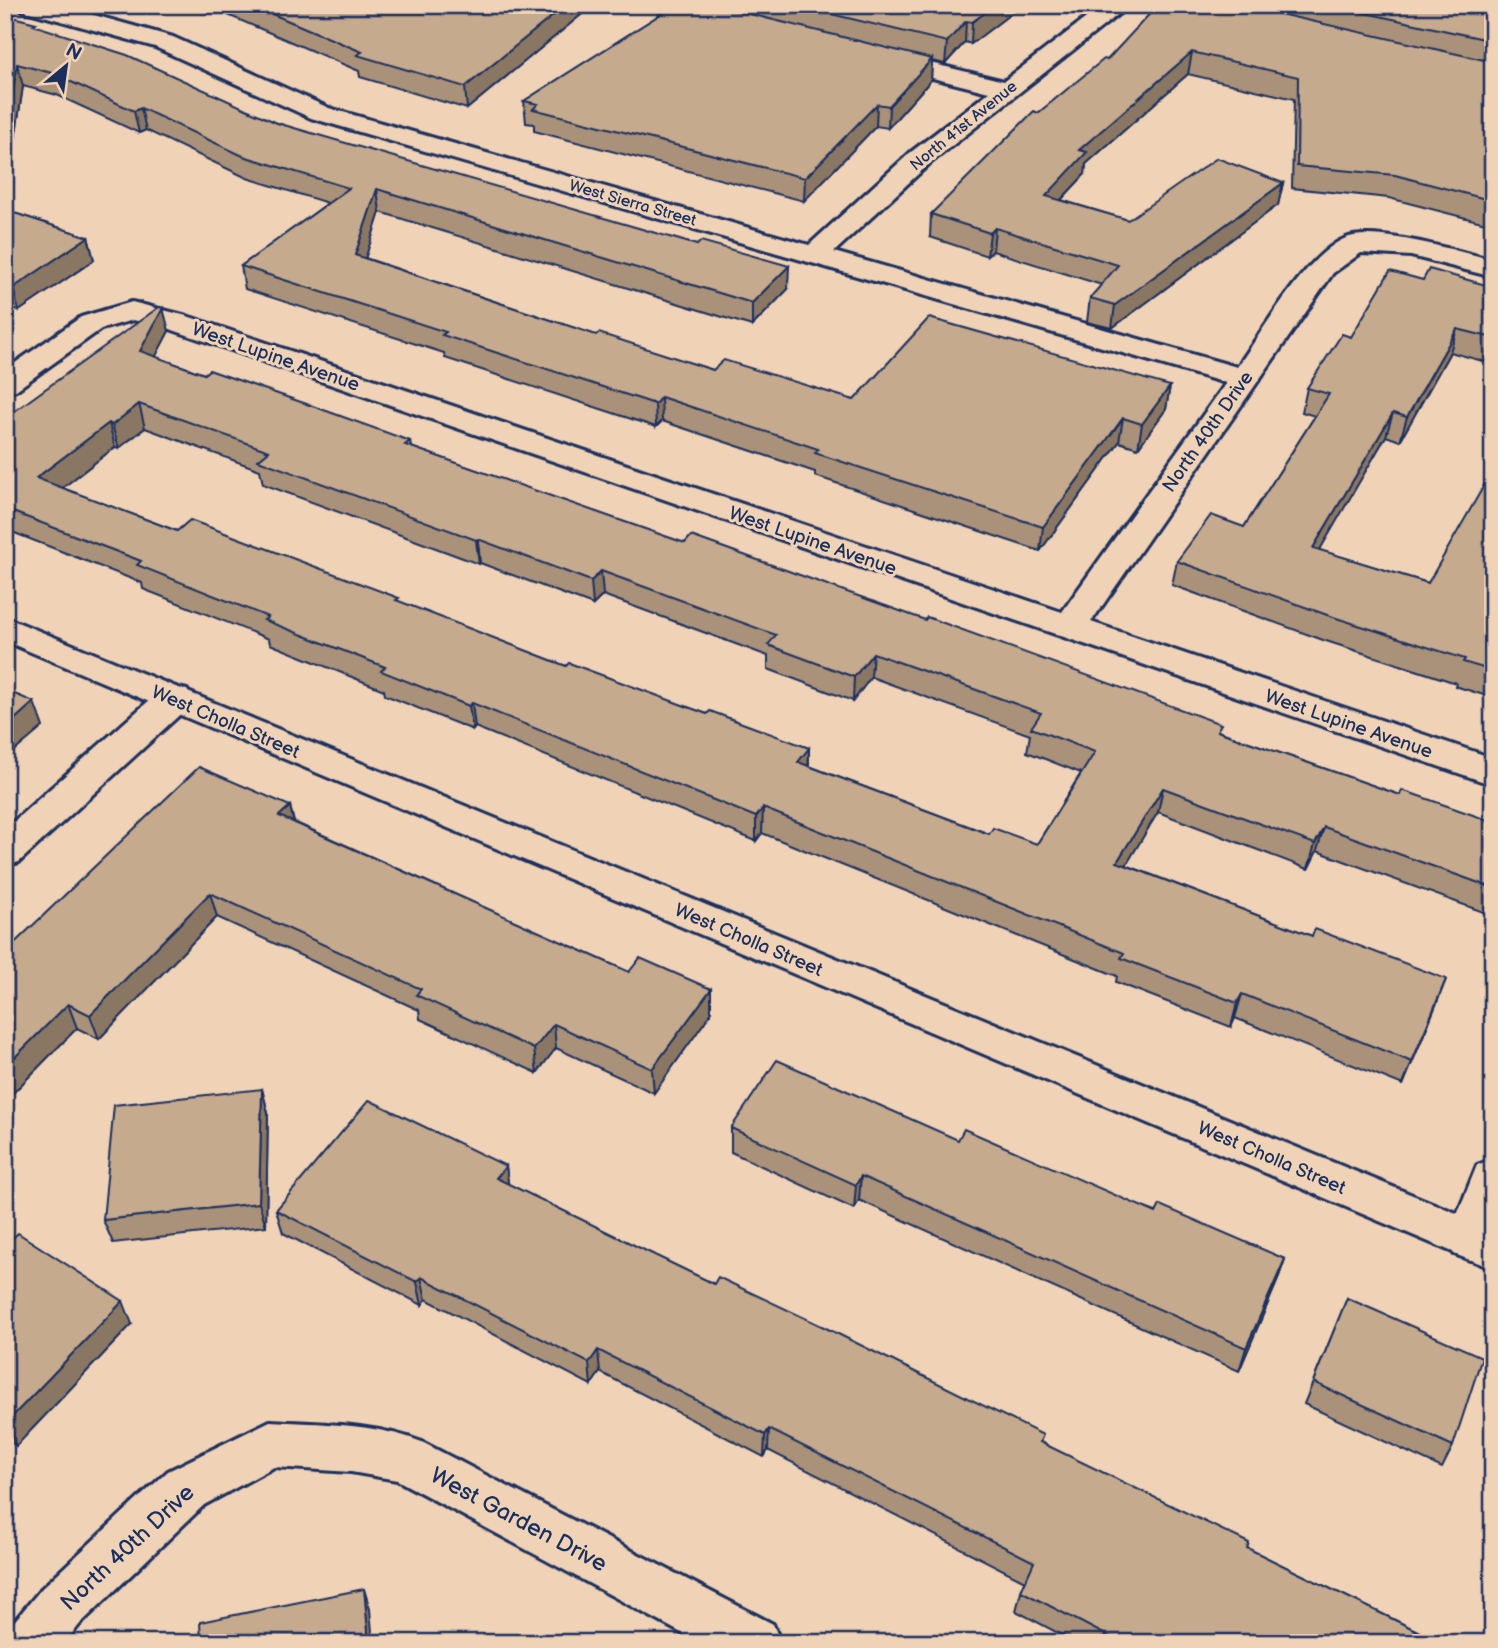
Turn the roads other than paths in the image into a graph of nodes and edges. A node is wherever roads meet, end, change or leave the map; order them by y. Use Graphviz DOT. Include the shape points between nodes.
graph roads {
  1 [pos="30,5"];
  2 [pos="666,5"];
  3 [pos="1118,5"];
  4 [pos="741,23"];
  5 [pos="861,53"];
  6 [pos="1008,89"];
  7 [pos="815,254"];
  8 [pos="1493,269"];
  9 [pos="1243,379"];
  10 [pos="5,384"];
  11 [pos="5,628"];
  12 [pos="1069,628"];
  13 [pos="174,699"];
  14 [pos="1493,772"];
  15 [pos="5,852"];
  16 [pos="1493,1178"];
  17 [pos="1482,1244"];
  18 [pos="270,1444"];
  19 [pos="32,1643"];
  20 [pos="754,1643"];
  1 -- 7 [label="street, West Sierra Street" via="164,43 320,113"];
  2 -- 4 [label="street"];
  3 -- 6 [label="street, North 41st Avenue"];
  5 -- 6 [label="street"];
  6 -- 7 [label="street, North 41st Avenue" via="920,158"];
  7 -- 9 [label="street, West Sierra Street"];
  8 -- 9 [label="street, North 40th Drive" via="1412,248 1355,244 1323,267"];
  9 -- 12 [label="street, North 40th Drive"];
  10 -- 12 [label="street, West Lupine Avenue" via="92,323 132,311 177,322"];
  11 -- 13 [label="street, West Cholla Street"];
  12 -- 14 [label="street, West Lupine Avenue"];
  13 -- 15 [label="street"];
  13 -- 17 [label="street, West Cholla Street"];
  16 -- 17 [label="street"];
  18 -- 19 [label="street, North 40th Drive" via="186,1488 61,1606"];
  18 -- 20 [label="street, West Garden Drive" via="404,1458"];
}
